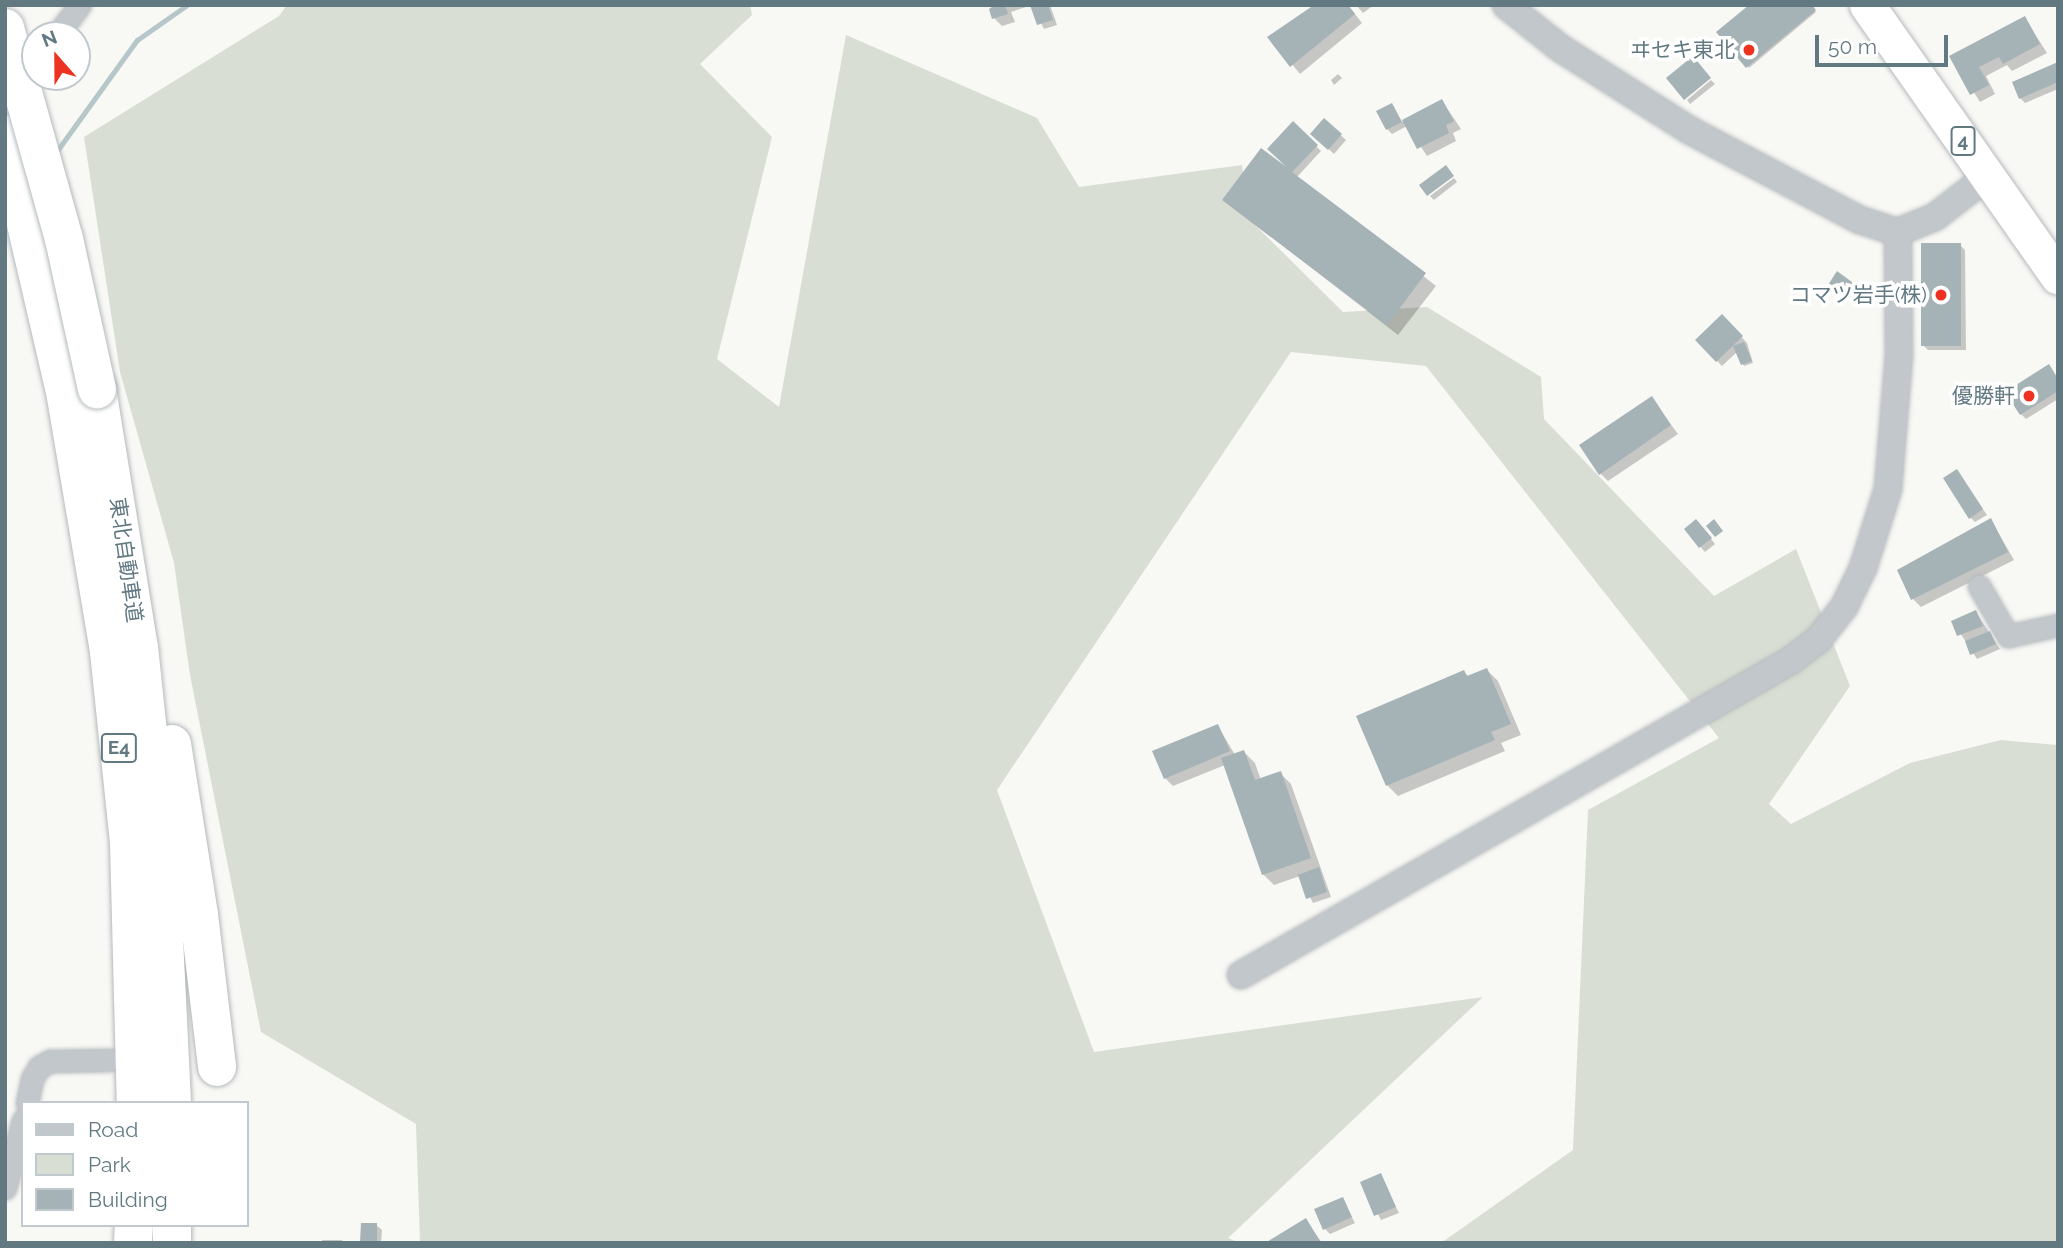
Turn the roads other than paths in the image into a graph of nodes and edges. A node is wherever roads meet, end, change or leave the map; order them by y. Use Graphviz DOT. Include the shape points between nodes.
graph roads {
  1 [pos="80,5"];
  2 [pos="1506,5"];
  3 [pos="1867,5"];
  4 [pos="68,21"];
  5 [pos="5,28"];
  6 [pos="5,134"];
  7 [pos="1988,176"];
  8 [pos="1898,232"];
  9 [pos="2058,277"];
  10 [pos="82,393"];
  11 [pos="116,493"];
  12 [pos="1979,586"];
  13 [pos="2058,625"];
  14 [pos="1241,975"];
  15 [pos="109,1060"];
  16 [pos="217,1067"];
  17 [pos="28,1101"];
  18 [pos="136,1101"];
  19 [pos="172,1101"];
  20 [pos="21,1127"];
  21 [pos="5,1188"];
  1 -- 4 [label="street"];
  2 -- 8 [label="street" via="1560,48 1689,130 1829,207"];
  3 -- 7 [label="highway, 4"];
  5 -- 10 [label="highway, 東北自動車道 / E4, bridge" via="64,239"];
  6 -- 10 [label="highway, 東北自動車道 / E4"];
  7 -- 8 [label="street" via="1935,216"];
  7 -- 9 [label="highway, 4"];
  8 -- 14 [label="street" via="1899,356 1888,489 1863,568 1844,607 1818,640 1790,661"];
  10 -- 11 [label="highway, 東北自動車道 / E4"];
  10 -- 18 [label="highway, 東北自動車道 / E4" via="129,843"];
  11 -- 16 [label="highway" via="154,644 187,825"];
  11 -- 19 [label="highway, 東北自動車道 / E4" via="139,647 159,836"];
  12 -- 13 [label="street" via="2008,636"];
  15 -- 17 [label="street" via="50,1061 39,1067"];
  20 -- 21 [label="street"];
}
